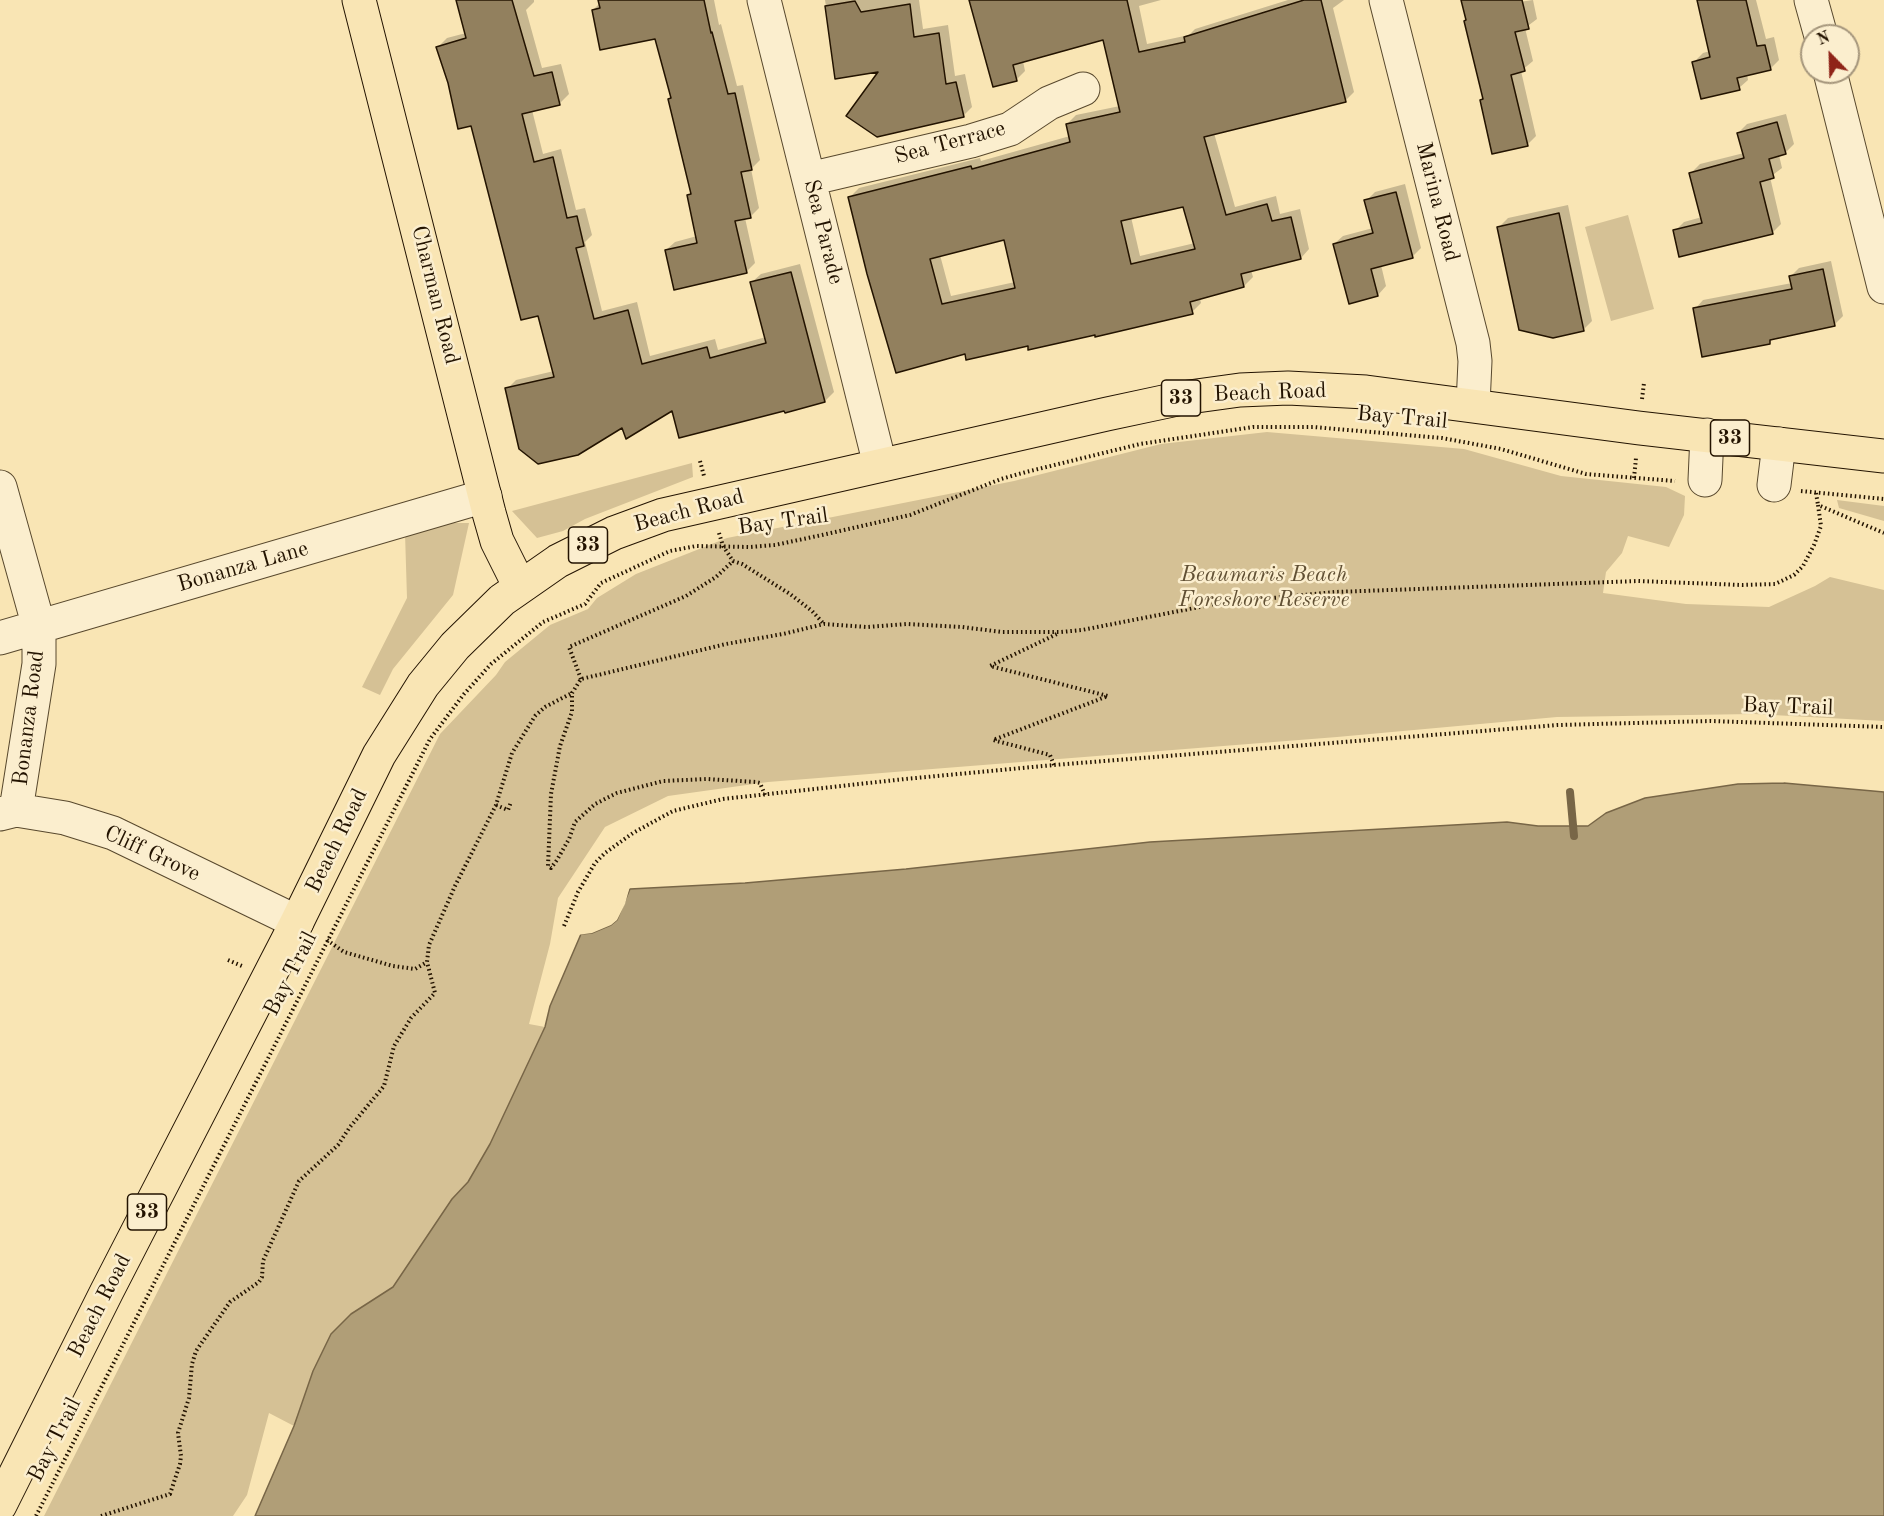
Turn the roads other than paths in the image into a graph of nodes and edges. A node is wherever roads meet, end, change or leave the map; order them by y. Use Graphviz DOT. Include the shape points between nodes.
graph roads {
  1 [pos="359,0"];
  2 [pos="764,0"];
  3 [pos="1386,0"];
  4 [pos="1811,0"];
  5 [pos="1818,24"];
  6 [pos="1833,84"];
  7 [pos="1083,89"];
  8 [pos="809,179"];
  9 [pos="1884,287"];
  10 [pos="1473,405"];
  11 [pos="1707,435"];
  12 [pos="1779,444"];
  13 [pos="1884,456"];
  14 [pos="880,465"];
  15 [pos="1705,480"];
  16 [pos="1774,485"];
  17 [pos="0,487"];
  18 [pos="485,496"];
  19 [pos="520,587"];
  20 [pos="39,627"];
  21 [pos="0,638"];
  22 [pos="8,812"];
  23 [pos="297,922"];
  24 [pos="0,1505"];
  1 -- 18 [label="main road, Charman Road"];
  2 -- 8 [label="street, Sea Parade"];
  3 -- 10 [label="street, Marina Road" via="1473,343"];
  4 -- 5 [label="street"];
  6 -- 9 [label="street"];
  7 -- 8 [label="street, Sea Terrace" via="1049,103 1010,129"];
  8 -- 14 [label="street, Sea Parade"];
  10 -- 11 [label="main road, Beach Road / 33"];
  10 -- 14 [label="main road, Beach Road / 33" via="1366,392 1240,390 1182,398"];
  11 -- 12 [label="main road, Beach Road / 33"];
  11 -- 15 [label="street"];
  12 -- 13 [label="main road, Beach Road / 33"];
  12 -- 16 [label="street"];
  14 -- 19 [label="main road, Beach Road / 33" via="647,520 591,543"];
  17 -- 20 [label="street, Bonanza Road"];
  18 -- 19 [label="main road, Charman Road" via="497,541"];
  18 -- 20 [label="street, Bonanza Lane"];
  19 -- 23 [label="main road, Beach Road / 33" via="476,624 423,685 380,755"];
  20 -- 21 [label="street, Bonanza Lane"];
  20 -- 22 [label="street, Bonanza Road" via="39,664"];
  22 -- 23 [label="street, Cliff Grove" via="65,818 113,833"];
  23 -- 24 [label="main road, Beach Road / 33"];
}
